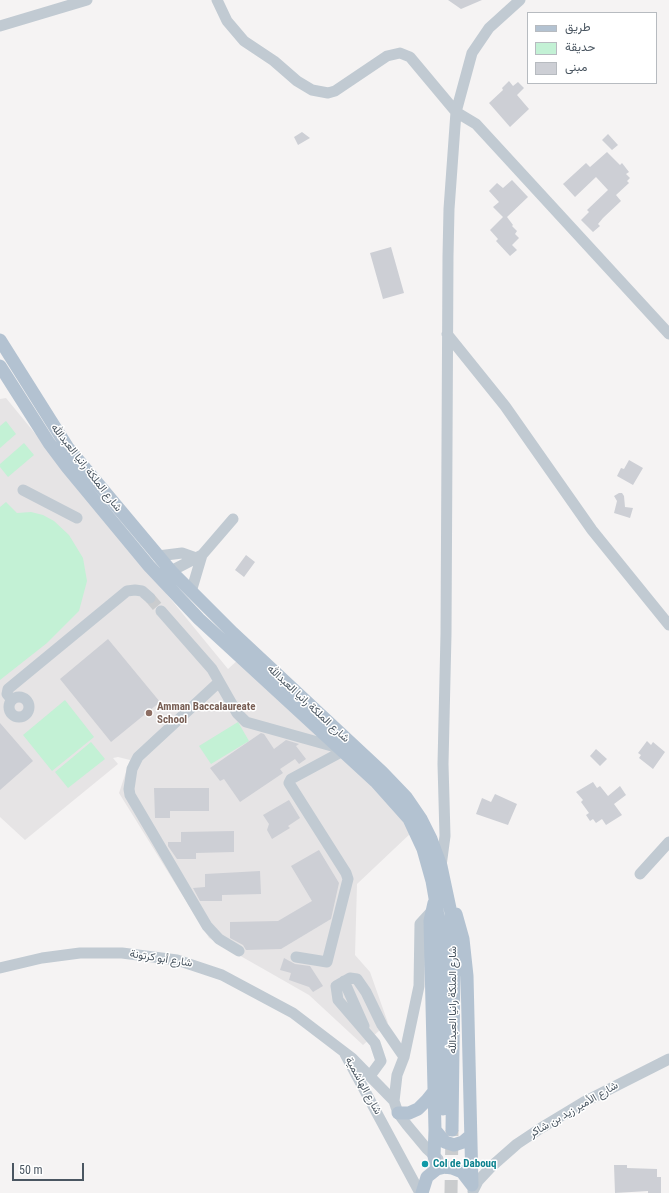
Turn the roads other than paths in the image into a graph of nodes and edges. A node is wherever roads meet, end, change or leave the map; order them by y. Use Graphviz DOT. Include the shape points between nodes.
graph roads {
  1 [pos="87,0"];
  2 [pos="216,0"];
  3 [pos="520,0"];
  4 [pos="0,26"];
  5 [pos="456,112"];
  6 [pos="447,334"];
  7 [pos="669,334"];
  8 [pos="0,340"];
  9 [pos="0,366"];
  10 [pos="22,490"];
  11 [pos="77,518"];
  12 [pos="233,519"];
  13 [pos="158,556"];
  14 [pos="199,556"];
  15 [pos="171,571"];
  16 [pos="191,592"];
  17 [pos="150,598"];
  18 [pos="161,611"];
  19 [pos="669,625"];
  20 [pos="219,682"];
  21 [pos="12,700"];
  22 [pos="341,750"];
  23 [pos="669,842"];
  24 [pos="441,866"];
  25 [pos="640,874"];
  26 [pos="447,890"];
  27 [pos="433,906"];
  28 [pos="239,951"];
  29 [pos="296,957"];
  30 [pos="0,968"];
  31 [pos="419,986"];
  32 [pos="432,998"];
  33 [pos="345,1054"];
  34 [pos="404,1057"];
  35 [pos="669,1059"];
  36 [pos="370,1076"];
  37 [pos="435,1090"];
  38 [pos="396,1107"];
  39 [pos="444,1131"];
  40 [pos="470,1136"];
  41 [pos="436,1163"];
  42 [pos="472,1190"];
  43 [pos="421,1193"];
  1 -- 4 [label="street"];
  2 -- 5 [label="street" via="227,21 244,40 308,89 320,93 335,91 387,56 400,53 410,57 418,65"];
  3 -- 5 [label="street" via="489,28 472,53"];
  5 -- 6 [label="street" via="449,209"];
  5 -- 7 [label="street" via="476,124"];
  6 -- 19 [label="street" via="505,406 592,530"];
  6 -- 24 [label="street" via="443,764 445,836"];
  8 -- 13 [label="main road, شارع الملكة رانيا العبدالله" via="68,448"];
  9 -- 22 [label="main road, شارع الملكة رانيا العبدالله" via="67,468 149,566 203,623"];
  10 -- 11 [label="street"];
  12 -- 14 [label="street"];
  13 -- 14 [label="street" via="182,553"];
  13 -- 15 [label="main road, شارع الملكة رانيا العبدالله"];
  14 -- 15 [label="street"];
  14 -- 16 [label="street"];
  15 -- 16 [label="main road, شارع الملكة رانيا العبدالله"];
  16 -- 24 [label="main road, شارع الملكة رانيا العبدالله" via="292,690 394,783 416,810"];
  17 -- 21 [label="street" via="142,591 127,591 8,689 7,694"];
  18 -- 20 [label="street" via="212,669"];
  20 -- 22 [label="street" via="237,713 246,722"];
  20 -- 28 [label="street" via="138,757 132,769 129,789 130,796 207,926 219,939"];
  22 -- 27 [label="main road, شارع الملكة رانيا العبدالله" via="388,794 409,818 423,849"];
  22 -- 29 [label="street" via="291,779 289,783 348,879 327,962"];
  23 -- 25 [label="street"];
  24 -- 26 [label="main road, شارع الملكة رانيا العبدالله"];
  26 -- 39 [label="main road, شارع الملكة رانيا العبدالله" via="454,970"];
  26 -- 40 [label="main road" via="463,939 468,976"];
  27 -- 31 [label="street" via="420,924"];
  27 -- 32 [label="main road"];
  27 -- 39 [label="main road, شارع الملكة رانيا العبدالله" via="443,956"];
  30 -- 33 [label="street, شارع أبو كرتونة" via="42,958 80,953 122,953 177,960 222,975 267,998 306,1022"];
  31 -- 32 [label="street"];
  31 -- 34 [label="street"];
  32 -- 37 [label="main road"];
  33 -- 36 [label="street, شارع الهاشمية"];
  33 -- 43 [label="street, شارع الهاشمية"];
  34 -- 36 [label="street" via="382,1025 357,979 350,978 344,981 382,1061"];
  34 -- 38 [label="street" via="396,1075"];
  35 -- 42 [label="street, شارع الأمير زيد بن شاكر" via="584,1102 541,1128 492,1166"];
  36 -- 38 [label="street, شارع الهاشمية"];
  37 -- 38 [label="main road" via="418,1109 409,1113"];
  37 -- 39 [label="main road"];
  38 -- 41 [label="street, شارع الهاشمية"];
  39 -- 40 [label="main road" via="445,1142 454,1145"];
  39 -- 41 [label="main road"];
  40 -- 42 [label="main road"];
  41 -- 42 [label="main road" via="462,1172"];
  41 -- 43 [label="main road"];
}
